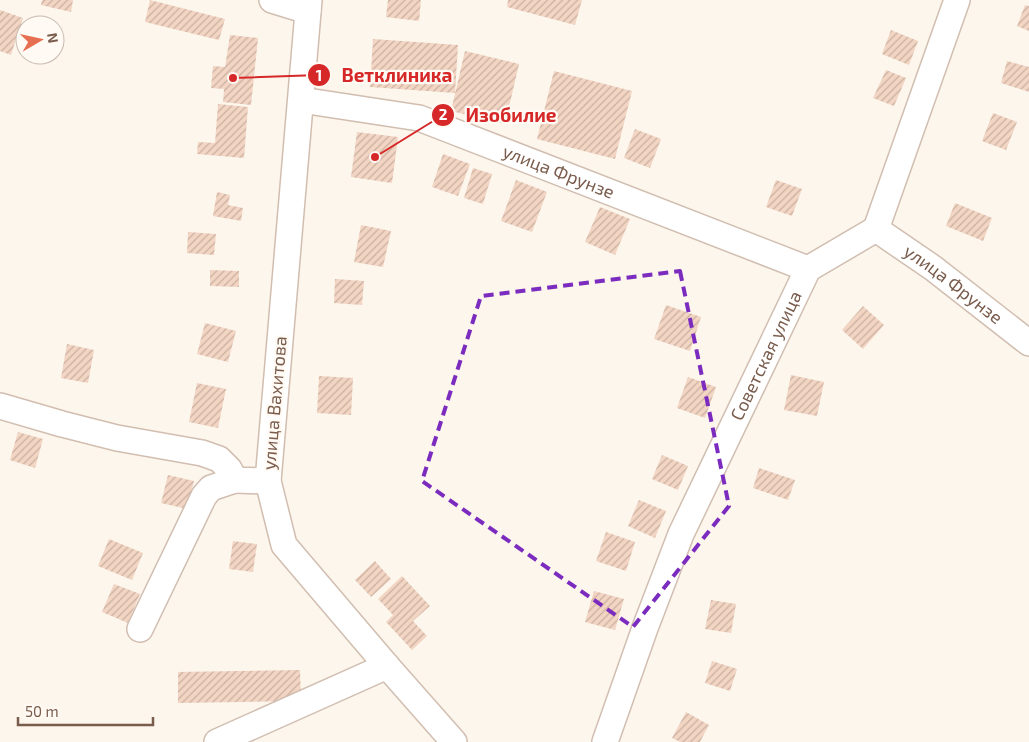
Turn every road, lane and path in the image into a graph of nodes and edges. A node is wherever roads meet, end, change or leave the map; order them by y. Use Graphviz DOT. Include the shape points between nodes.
graph roads {
  1 [pos="272,0"];
  2 [pos="957,0"];
  3 [pos="309,5"];
  4 [pos="301,100"];
  5 [pos="876,229"];
  6 [pos="808,269"];
  7 [pos="1029,343"];
  8 [pos="0,406"];
  9 [pos="234,480"];
  10 [pos="268,481"];
  11 [pos="140,629"];
  12 [pos="387,666"];
  13 [pos="217,742"];
  14 [pos="454,742"];
  15 [pos="605,742"];
  1 -- 3 [label="street"];
  2 -- 5 [label="street"];
  3 -- 4 [label="street, улица Вахитова"];
  4 -- 6 [label="street, улица Фрунзе" via="419,118"];
  4 -- 10 [label="street, улица Вахитова"];
  5 -- 6 [label="street"];
  5 -- 7 [label="street, улица Фрунзе" via="934,268"];
  6 -- 15 [label="street, Советская улица" via="681,534"];
  8 -- 9 [label="street" via="117,438 202,453 219,459"];
  9 -- 10 [label="street"];
  9 -- 11 [label="street" via="211,488 204,496"];
  10 -- 12 [label="street, улица Вахитова" via="284,545"];
  12 -- 13 [label="street"];
  12 -- 14 [label="street, улица Вахитова"];
}
